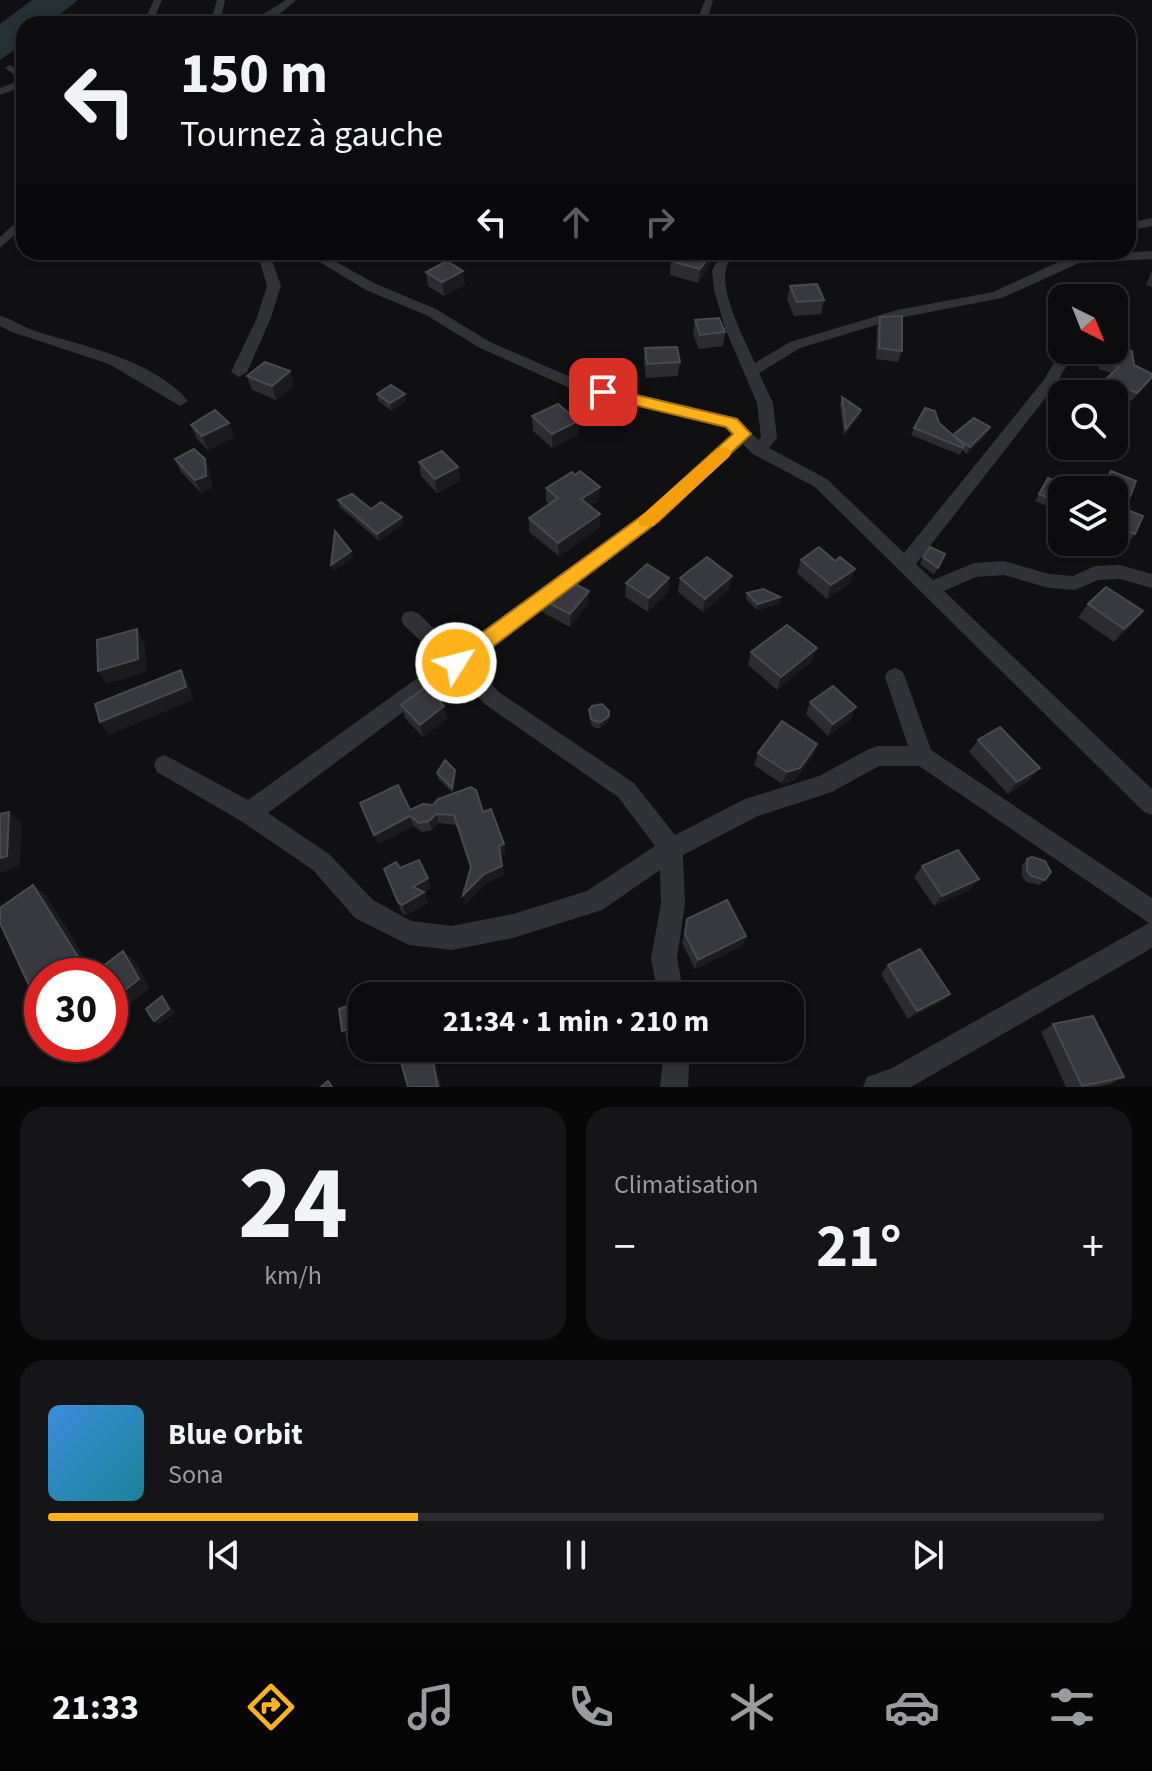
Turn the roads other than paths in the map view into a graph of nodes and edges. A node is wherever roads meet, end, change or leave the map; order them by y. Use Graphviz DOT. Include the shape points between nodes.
graph roads {
  1 [pos="292,0"];
  2 [pos="270,16"];
  3 [pos="10,68"];
  4 [pos="16,72"];
  5 [pos="16,227"];
  6 [pos="0,244"];
  7 [pos="266,260"];
  8 [pos="323,260"];
  9 [pos="725,260"];
  10 [pos="1075,260"];
  11 [pos="0,320"];
  12 [pos="1061,364"];
  13 [pos="239,372"];
  14 [pos="751,372"];
  15 [pos="180,401"];
  16 [pos="743,434"];
  17 [pos="759,450"];
  18 [pos="905,565"];
  19 [pos="1152,581"];
  20 [pos="930,589"];
  21 [pos="411,619"];
  22 [pos="456,663"];
  23 [pos="895,677"];
  24 [pos="922,756"];
  25 [pos="165,765"];
  26 [pos="1152,804"];
  27 [pos="249,813"];
  28 [pos="671,849"];
  29 [pos="1152,912"];
  30 [pos="1152,934"];
  31 [pos="668,982"];
  32 [pos="676,1062"];
  33 [pos="674,1087"];
  34 [pos="877,1087"];
  1 -- 2 [label="street"];
  3 -- 4 [label="street"];
  5 -- 6 [label="street"];
  7 -- 13 [label="street" via="274,286"];
  8 -- 16 [label="street" via="431,312 485,345 577,386 731,423"];
  9 -- 14 [label="street" via="719,270 721,290"];
  10 -- 14 [label="street" via="997,295 897,314 795,345"];
  11 -- 15 [label="street" via="37,338 115,360"];
  12 -- 18 [label="street"];
  14 -- 17 [label="street" via="765,403 769,438"];
  16 -- 17 [label="street"];
  16 -- 22 [label="street" via="653,517"];
  17 -- 18 [label="street" via="821,483"];
  18 -- 20 [label="street"];
  19 -- 20 [label="street" via="1120,572 1095,573 1075,583 1049,581 1004,568 974,570"];
  20 -- 26 [label="street"];
  21 -- 22 [label="street"];
  22 -- 27 [label="street"];
  22 -- 28 [label="street" via="493,699 626,790"];
  23 -- 24 [label="street"];
  24 -- 28 [label="street" via="877,756 824,785 753,807"];
  24 -- 29 [label="street"];
  25 -- 27 [label="street"];
  27 -- 28 [label="street" via="321,862 364,909 409,933 452,938 593,901"];
  28 -- 31 [label="street" via="673,904 664,958"];
  30 -- 34 [label="street"];
  32 -- 33 [label="street"];
}
